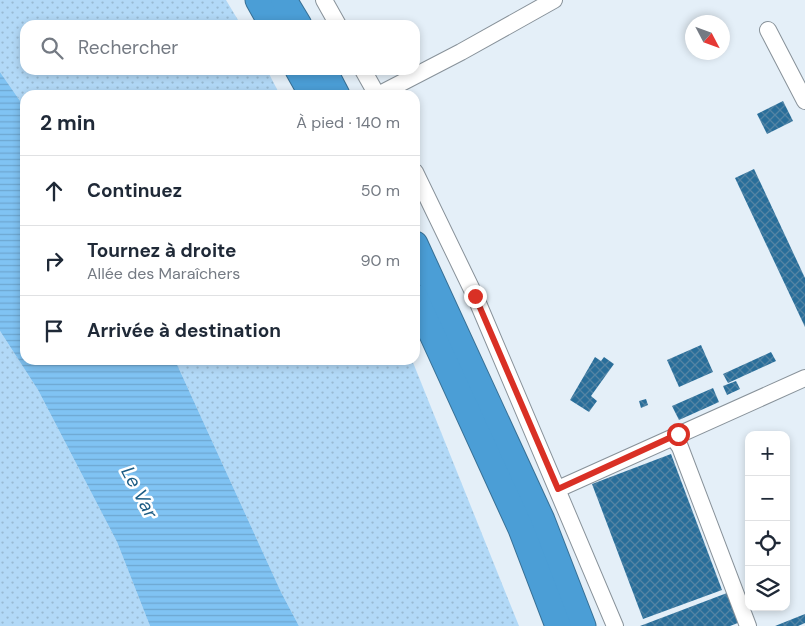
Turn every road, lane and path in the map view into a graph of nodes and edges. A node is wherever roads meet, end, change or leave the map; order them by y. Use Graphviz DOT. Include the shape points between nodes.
graph roads {
  1 [pos="258,0"];
  2 [pos="284,0"];
  3 [pos="324,0"];
  4 [pos="554,0"];
  5 [pos="269,20"];
  6 [pos="295,20"];
  7 [pos="335,20"];
  8 [pos="768,30"];
  9 [pos="420,73"];
  10 [pos="301,75"];
  11 [pos="327,75"];
  12 [pos="366,75"];
  13 [pos="417,75"];
  14 [pos="309,90"];
  15 [pos="335,90"];
  16 [pos="375,90"];
  17 [pos="388,90"];
  18 [pos="805,101"];
  19 [pos="420,182"];
  20 [pos="420,255"];
  21 [pos="420,308"];
  22 [pos="805,378"];
  23 [pos="673,436"];
  24 [pos="558,489"];
  25 [pos="558,626"];
  26 [pos="583,626"];
  27 [pos="615,626"];
  28 [pos="748,626"];
  1 -- 5 [label="highway"];
  2 -- 6 [label="highway"];
  3 -- 7 [label="street"];
  4 -- 9 [label="street"];
  8 -- 18 [label="street"];
  10 -- 14 [label="highway"];
  11 -- 15 [label="highway"];
  12 -- 16 [label="street"];
  13 -- 17 [label="street"];
  19 -- 24 [label="street" via="475,296"];
  20 -- 26 [label="highway" via="542,520"];
  21 -- 25 [label="highway" via="521,529"];
  22 -- 23 [label="street"];
  23 -- 24 [label="street"];
  23 -- 28 [label="street"];
  24 -- 27 [label="street"];
}
